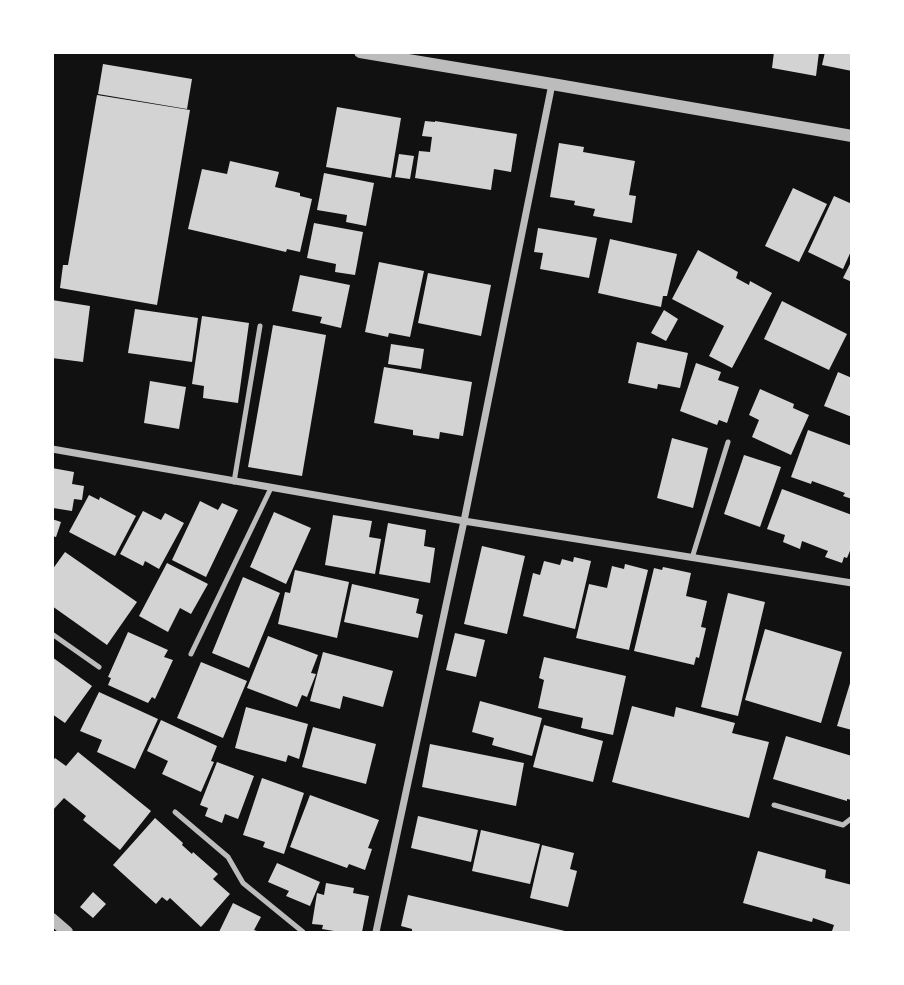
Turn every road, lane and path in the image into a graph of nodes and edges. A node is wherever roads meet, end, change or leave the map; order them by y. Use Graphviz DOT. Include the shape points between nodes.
graph roads {
  1 [pos="360,52"];
  2 [pos="419,57"];
  3 [pos="552,84"];
  4 [pos="852,136"];
  5 [pos="260,326"];
  6 [pos="728,442"];
  7 [pos="52,449"];
  8 [pos="234,482"];
  9 [pos="271,488"];
  10 [pos="464,521"];
  11 [pos="692,558"];
  12 [pos="852,583"];
  13 [pos="52,634"];
  14 [pos="191,654"];
  15 [pos="99,667"];
  16 [pos="774,805"];
  17 [pos="175,812"];
  18 [pos="852,818"];
  19 [pos="52,919"];
  20 [pos="66,933"];
  21 [pos="303,933"];
  22 [pos="376,933"];
  1 -- 2 [label="street"];
  2 -- 3 [label="street"];
  3 -- 4 [label="street"];
  3 -- 10 [label="street"];
  5 -- 8 [label="lane"];
  6 -- 11 [label="lane"];
  7 -- 8 [label="street"];
  8 -- 9 [label="street"];
  9 -- 10 [label="street"];
  9 -- 14 [label="lane"];
  10 -- 11 [label="street"];
  10 -- 22 [label="street"];
  11 -- 12 [label="street"];
  13 -- 15 [label="lane"];
  16 -- 18 [label="lane" via="843,825"];
  17 -- 21 [label="lane" via="228,857 243,883"];
  19 -- 20 [label="street"];
}
